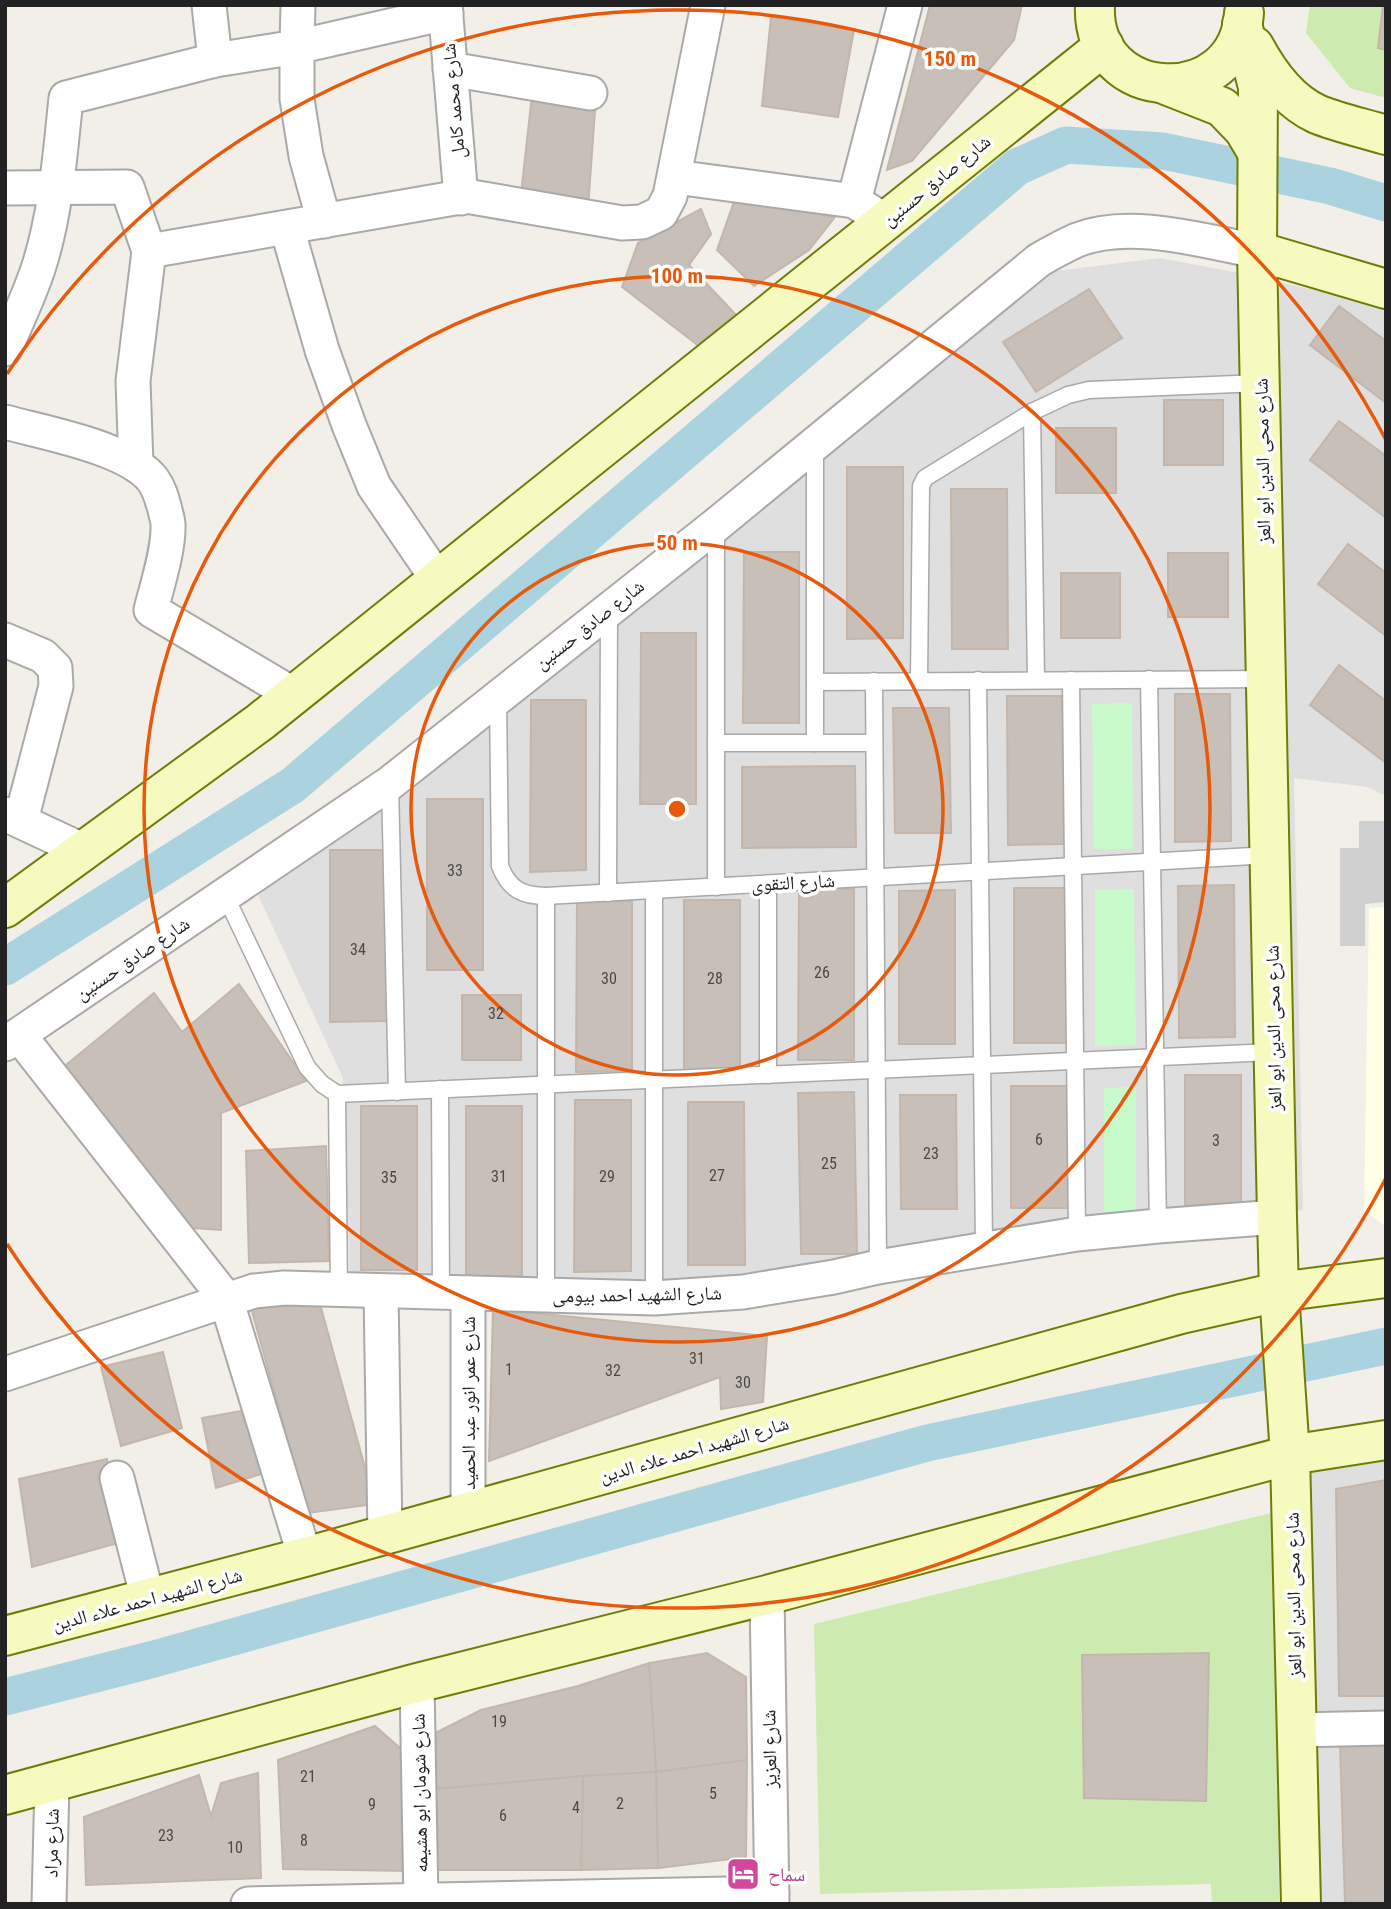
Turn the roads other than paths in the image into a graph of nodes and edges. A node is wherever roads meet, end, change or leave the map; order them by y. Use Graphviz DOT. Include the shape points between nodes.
graph roads {
  1 [pos="209,5"];
  2 [pos="298,5"];
  3 [pos="708,5"];
  4 [pos="905,5"];
  5 [pos="445,9"];
  6 [pos="1243,15"];
  7 [pos="1092,18"];
  8 [pos="297,47"];
  9 [pos="215,60"];
  10 [pos="450,69"];
  11 [pos="1166,85"];
  12 [pos="590,93"];
  13 [pos="1316,113"];
  14 [pos="1386,135"];
  15 [pos="1257,152"];
  16 [pos="675,177"];
  17 [pos="5,188"];
  18 [pos="56,188"];
  19 [pos="461,198"];
  20 [pos="870,211"];
  21 [pos="324,221"];
  22 [pos="287,228"];
  23 [pos="149,251"];
  24 [pos="1257,251"];
  25 [pos="1386,289"];
  26 [pos="5,349"];
  27 [pos="1261,383"];
  28 [pos="1032,412"];
  29 [pos="5,422"];
  30 [pos="815,443"];
  31 [pos="135,465"];
  32 [pos="716,525"];
  33 [pos="438,580"];
  34 [pos="609,608"];
  35 [pos="5,640"];
  36 [pos="1267,679"];
  37 [pos="1036,680"];
  38 [pos="1071,680"];
  39 [pos="1149,680"];
  40 [pos="815,681"];
  41 [pos="874,681"];
  42 [pos="919,681"];
  43 [pos="978,681"];
  44 [pos="294,695"];
  45 [pos="498,696"];
  46 [pos="716,743"];
  47 [pos="815,743"];
  48 [pos="874,743"];
  49 [pos="390,783"];
  50 [pos="13,817"];
  51 [pos="84,851"];
  52 [pos="1270,855"];
  53 [pos="1151,862"];
  54 [pos="1072,866"];
  55 [pos="979,872"];
  56 [pos="876,878"];
  57 [pos="768,884"];
  58 [pos="716,887"];
  59 [pos="654,890"];
  60 [pos="608,893"];
  61 [pos="225,895"];
  62 [pos="546,896"];
  63 [pos="5,908"];
  64 [pos="12,1040"];
  65 [pos="1274,1052"];
  66 [pos="1155,1058"];
  67 [pos="1075,1061"];
  68 [pos="981,1066"];
  69 [pos="877,1070"];
  70 [pos="768,1075"];
  71 [pos="654,1080"];
  72 [pos="546,1085"];
  73 [pos="440,1089"];
  74 [pos="397,1091"];
  75 [pos="337,1094"];
  76 [pos="1277,1217"];
  77 [pos="1158,1226"];
  78 [pos="1077,1234"];
  79 [pos="984,1249"];
  80 [pos="878,1267"];
  81 [pos="1386,1278"];
  82 [pos="339,1291"];
  83 [pos="381,1292"];
  84 [pos="1279,1292"];
  85 [pos="455,1293"];
  86 [pos="546,1295"];
  87 [pos="654,1298"];
  88 [pos="226,1299"];
  89 [pos="5,1374"];
  90 [pos="1386,1440"];
  91 [pos="1290,1455"];
  92 [pos="117,1478"];
  93 [pos="468,1512"];
  94 [pos="385,1535"];
  95 [pos="305,1558"];
  96 [pos="767,1595"];
  97 [pos="148,1599"];
  98 [pos="5,1636"];
  99 [pos="417,1683"];
  100 [pos="1386,1728"];
  101 [pos="1296,1730"];
  102 [pos="52,1783"];
  103 [pos="5,1795"];
  104 [pos="772,1898"];
  105 [pos="421,1902"];
  106 [pos="49,1904"];
  107 [pos="248,1904"];
  108 [pos="1301,1904"];
  1 -- 9 [label="street"];
  2 -- 8 [label="street"];
  3 -- 16 [label="street"];
  4 -- 20 [label="street"];
  5 -- 8 [label="street"];
  5 -- 10 [label="street, شارع محمد كامل"];
  6 -- 11 [label="street" via="1233,48 1216,69 1192,81"];
  6 -- 13 [label="street" via="1265,66 1282,87"];
  6 -- 15 [label="street, شارع محى الدين ابو العز" via="1258,87"];
  7 -- 11 [label="street" via="1119,66 1141,79"];
  7 -- 20 [label="street, شارع صادق حسنين"];
  8 -- 9 [label="street"];
  8 -- 21 [label="street" via="297,99 306,156"];
  9 -- 18 [label="street" via="66,98"];
  10 -- 12 [label="street"];
  10 -- 19 [label="street, شارع محمد كامل"];
  11 -- 15 [label="street" via="1222,107"];
  13 -- 14 [label="street"];
  13 -- 15 [label="street" via="1283,128"];
  15 -- 24 [label="street, شارع محى الدين ابو العز"];
  16 -- 19 [label="street" via="661,212 642,222 622,223"];
  16 -- 20 [label="street"];
  17 -- 18 [label="street"];
  18 -- 23 [label="street" via="127,187"];
  18 -- 26 [label="street" via="37,270"];
  19 -- 21 [label="street"];
  20 -- 33 [label="street, شارع صادق حسنين"];
  21 -- 22 [label="street"];
  22 -- 23 [label="street"];
  22 -- 33 [label="street" via="322,350 374,486"];
  23 -- 31 [label="street" via="133,381"];
  24 -- 25 [label="street"];
  24 -- 27 [label="street, شارع محى الدين ابو العز"];
  24 -- 30 [label="street, شارع صادق حسنين" via="1118,231 1079,239 1039,260"];
  27 -- 28 [label="lane" via="1089,390"];
  27 -- 36 [label="street, شارع محى الدين ابو العز"];
  28 -- 37 [label="lane"];
  28 -- 42 [label="lane" via="922,482"];
  29 -- 31 [label="street" via="80,442"];
  30 -- 32 [label="street, شارع صادق حسنين"];
  30 -- 40 [label="lane"];
  31 -- 44 [label="street" via="152,478 161,493 169,525 152,610"];
  32 -- 34 [label="street, شارع صادق حسنين"];
  32 -- 46 [label="lane"];
  33 -- 44 [label="street, شارع صادق حسنين"];
  34 -- 45 [label="street, شارع صادق حسنين"];
  34 -- 60 [label="lane"];
  35 -- 50 [label="street" via="43,656 55,668 56,686"];
  36 -- 39 [label="lane"];
  36 -- 52 [label="street, شارع محى الدين ابو العز"];
  37 -- 38 [label="lane"];
  37 -- 43 [label="lane"];
  38 -- 39 [label="lane"];
  38 -- 54 [label="lane"];
  39 -- 53 [label="lane"];
  40 -- 41 [label="lane"];
  40 -- 47 [label="lane"];
  41 -- 42 [label="lane"];
  41 -- 48 [label="lane"];
  42 -- 43 [label="lane"];
  43 -- 55 [label="lane"];
  44 -- 51 [label="street, شارع صادق حسنين"];
  45 -- 49 [label="street, شارع صادق حسنين"];
  45 -- 62 [label="lane, شارع التقوى" via="500,866 516,891"];
  46 -- 47 [label="lane"];
  46 -- 58 [label="lane"];
  47 -- 48 [label="lane"];
  48 -- 56 [label="lane"];
  49 -- 61 [label="street, شارع صادق حسنين"];
  49 -- 74 [label="lane"];
  50 -- 51 [label="street"];
  51 -- 63 [label="street, شارع صادق حسنين"];
  52 -- 53 [label="lane, شارع التقوى"];
  52 -- 65 [label="street, شارع محى الدين ابو العز"];
  53 -- 54 [label="lane, شارع التقوى"];
  53 -- 66 [label="lane"];
  54 -- 55 [label="lane, شارع التقوى"];
  54 -- 67 [label="lane"];
  55 -- 56 [label="lane, شارع التقوى"];
  55 -- 68 [label="lane"];
  56 -- 57 [label="lane, شارع التقوى"];
  56 -- 69 [label="lane"];
  57 -- 58 [label="lane, شارع التقوى"];
  57 -- 70 [label="lane"];
  58 -- 59 [label="lane, شارع التقوى"];
  59 -- 60 [label="lane, شارع التقوى"];
  59 -- 71 [label="lane"];
  60 -- 62 [label="lane, شارع التقوى"];
  61 -- 64 [label="street, شارع صادق حسنين"];
  61 -- 75 [label="lane" via="307,1067"];
  62 -- 72 [label="lane"];
  64 -- 88 [label="street"];
  65 -- 66 [label="lane"];
  65 -- 76 [label="street, شارع محى الدين ابو العز"];
  66 -- 67 [label="lane"];
  66 -- 77 [label="lane"];
  67 -- 68 [label="lane"];
  67 -- 78 [label="lane"];
  68 -- 69 [label="lane"];
  68 -- 79 [label="lane"];
  69 -- 70 [label="lane"];
  69 -- 80 [label="lane"];
  70 -- 71 [label="lane"];
  71 -- 72 [label="lane"];
  71 -- 87 [label="lane"];
  72 -- 73 [label="lane"];
  72 -- 86 [label="lane"];
  73 -- 74 [label="lane"];
  73 -- 85 [label="lane"];
  74 -- 75 [label="lane"];
  75 -- 82 [label="lane"];
  76 -- 77 [label="street, شارع الشهيد احمد بيومى"];
  76 -- 84 [label="street, شارع محى الدين ابو العز"];
  77 -- 78 [label="street, شارع الشهيد احمد بيومى"];
  78 -- 79 [label="street, شارع الشهيد احمد بيومى"];
  79 -- 80 [label="street, شارع الشهيد احمد بيومى"];
  80 -- 87 [label="street, شارع الشهيد احمد بيومى" via="743,1292"];
  81 -- 84 [label="street, شارع الشهيد احمد علاء الدين"];
  82 -- 83 [label="street, شارع الشهيد احمد بيومى"];
  82 -- 88 [label="street, شارع الشهيد احمد بيومى" via="284,1288"];
  83 -- 85 [label="street, شارع الشهيد احمد بيومى"];
  83 -- 94 [label="street"];
  84 -- 91 [label="street, شارع محى الدين ابو العز"];
  84 -- 93 [label="street, شارع الشهيد احمد علاء الدين" via="1155,1321"];
  85 -- 86 [label="street, شارع الشهيد احمد بيومى"];
  85 -- 93 [label="street, شارع عمر انور عبد الحميد"];
  86 -- 87 [label="street, شارع الشهيد احمد بيومى"];
  88 -- 89 [label="street, شارع الشهيد احمد بيومى"];
  88 -- 95 [label="street"];
  90 -- 91 [label="street"];
  91 -- 96 [label="street"];
  91 -- 101 [label="street, شارع محى الدين ابو العز"];
  92 -- 97 [label="street"];
  93 -- 94 [label="street, شارع الشهيد احمد علاء الدين"];
  94 -- 95 [label="street, شارع الشهيد احمد علاء الدين"];
  95 -- 97 [label="street, شارع الشهيد احمد علاء الدين"];
  96 -- 99 [label="street"];
  96 -- 104 [label="street, شارع العزيز"];
  97 -- 98 [label="street, شارع الشهيد احمد علاء الدين"];
  99 -- 102 [label="street"];
  99 -- 105 [label="street, شارع شومان ابو هشيمه"];
  100 -- 101 [label="street"];
  101 -- 108 [label="street, شارع محى الدين ابو العز"];
  102 -- 103 [label="street"];
  102 -- 106 [label="street, شارع مراد"];
  104 -- 105 [label="street"];
  105 -- 107 [label="street"];
}
